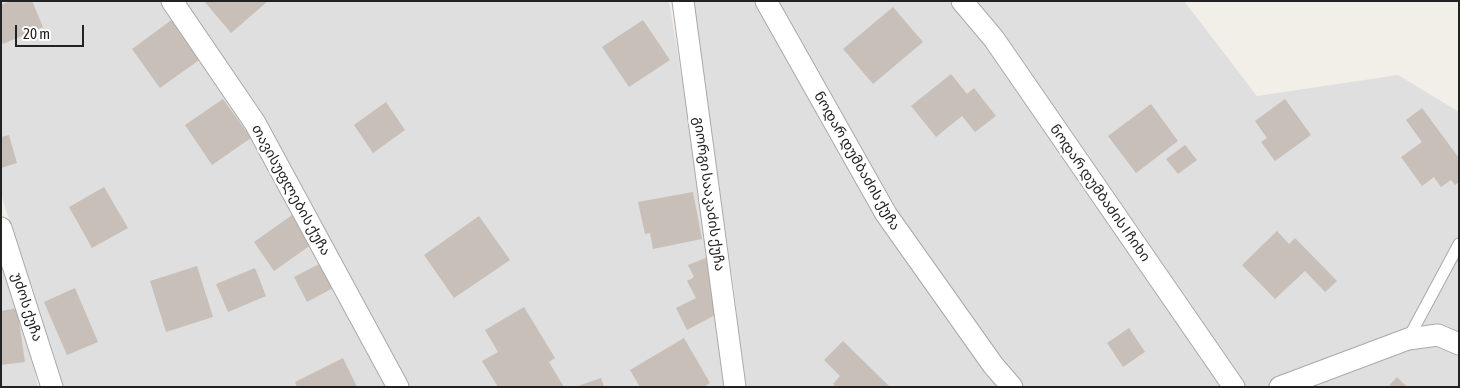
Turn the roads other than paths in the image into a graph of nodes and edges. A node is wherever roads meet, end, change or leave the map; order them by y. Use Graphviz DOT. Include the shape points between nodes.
graph roads {
  1 [pos="172,1"];
  2 [pos="683,1"];
  3 [pos="766,1"];
  4 [pos="962,1"];
  5 [pos="1,228"];
  6 [pos="1459,244"];
  7 [pos="1408,339"];
  8 [pos="1459,344"];
  9 [pos="52,387"];
  10 [pos="398,387"];
  11 [pos="735,387"];
  12 [pos="1012,387"];
  13 [pos="1234,387"];
  14 [pos="1280,387"];
  1 -- 10 [label="street, თავისუფლების ქუჩა" via="255,123"];
  2 -- 11 [label="street, გიორგი სააკაძის ქუჩა"];
  3 -- 12 [label="street, ნოდარ დუმბაძის ქუჩა" via="886,214"];
  4 -- 13 [label="street, ნოდარ დუმბაძის I ჩიხი" via="994,39"];
  5 -- 9 [label="street, უძოს ქუჩა"];
  6 -- 7 [label="lane"];
  7 -- 8 [label="street" via="1438,335"];
  7 -- 14 [label="street"];
}
